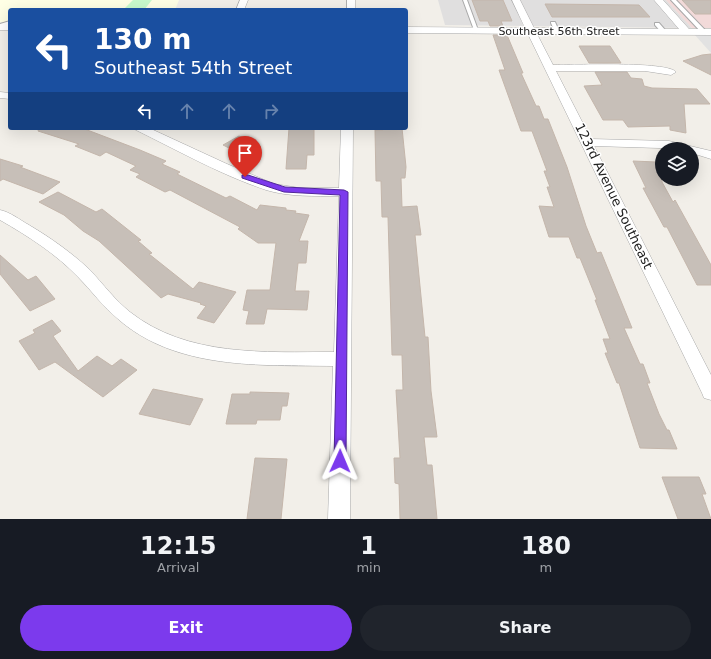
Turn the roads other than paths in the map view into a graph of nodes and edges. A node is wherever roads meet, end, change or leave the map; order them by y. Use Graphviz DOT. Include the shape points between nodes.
graph roads {
  1 [pos="465,0"];
  2 [pos="516,0"];
  3 [pos="658,0"];
  4 [pos="672,0"];
  5 [pos="657,24"];
  6 [pos="408,30"];
  7 [pos="476,30"];
  8 [pos="531,31"];
  9 [pos="664,32"];
  10 [pos="687,32"];
  11 [pos="707,32"];
  12 [pos="550,68"];
  13 [pos="671,72"];
  14 [pos="144,130"];
  15 [pos="347,130"];
  16 [pos="587,142"];
  17 [pos="655,144"];
  18 [pos="699,151"];
  19 [pos="711,155"];
  20 [pos="344,192"];
  21 [pos="0,214"];
  22 [pos="341,359"];
  23 [pos="711,393"];
  24 [pos="339,519"];
  1 -- 7 [label="lane"];
  2 -- 8 [label="street, 123rd Avenue Southeast"];
  3 -- 10 [label="street"];
  4 -- 11 [label="lane"];
  5 -- 9 [label="lane"];
  6 -- 7 [label="street, Southeast 56th Street"];
  7 -- 8 [label="street, Southeast 56th Street"];
  8 -- 9 [label="street, Southeast 56th Street" via="555,27"];
  8 -- 12 [label="street, 123rd Avenue Southeast"];
  9 -- 10 [label="street, Southeast 56th Street"];
  10 -- 11 [label="street, Southeast 56th Street"];
  12 -- 13 [label="street" via="645,68"];
  12 -- 16 [label="street, 123rd Avenue Southeast"];
  14 -- 20 [label="street" via="271,187 300,192"];
  15 -- 20 [label="street"];
  16 -- 17 [label="street"];
  16 -- 23 [label="street, 123rd Avenue Southeast"];
  18 -- 19 [label="street"];
  20 -- 22 [label="street"];
  21 -- 22 [label="street" via="32,232 71,263 130,320 154,336 186,348 240,357"];
  22 -- 24 [label="street"];
}
